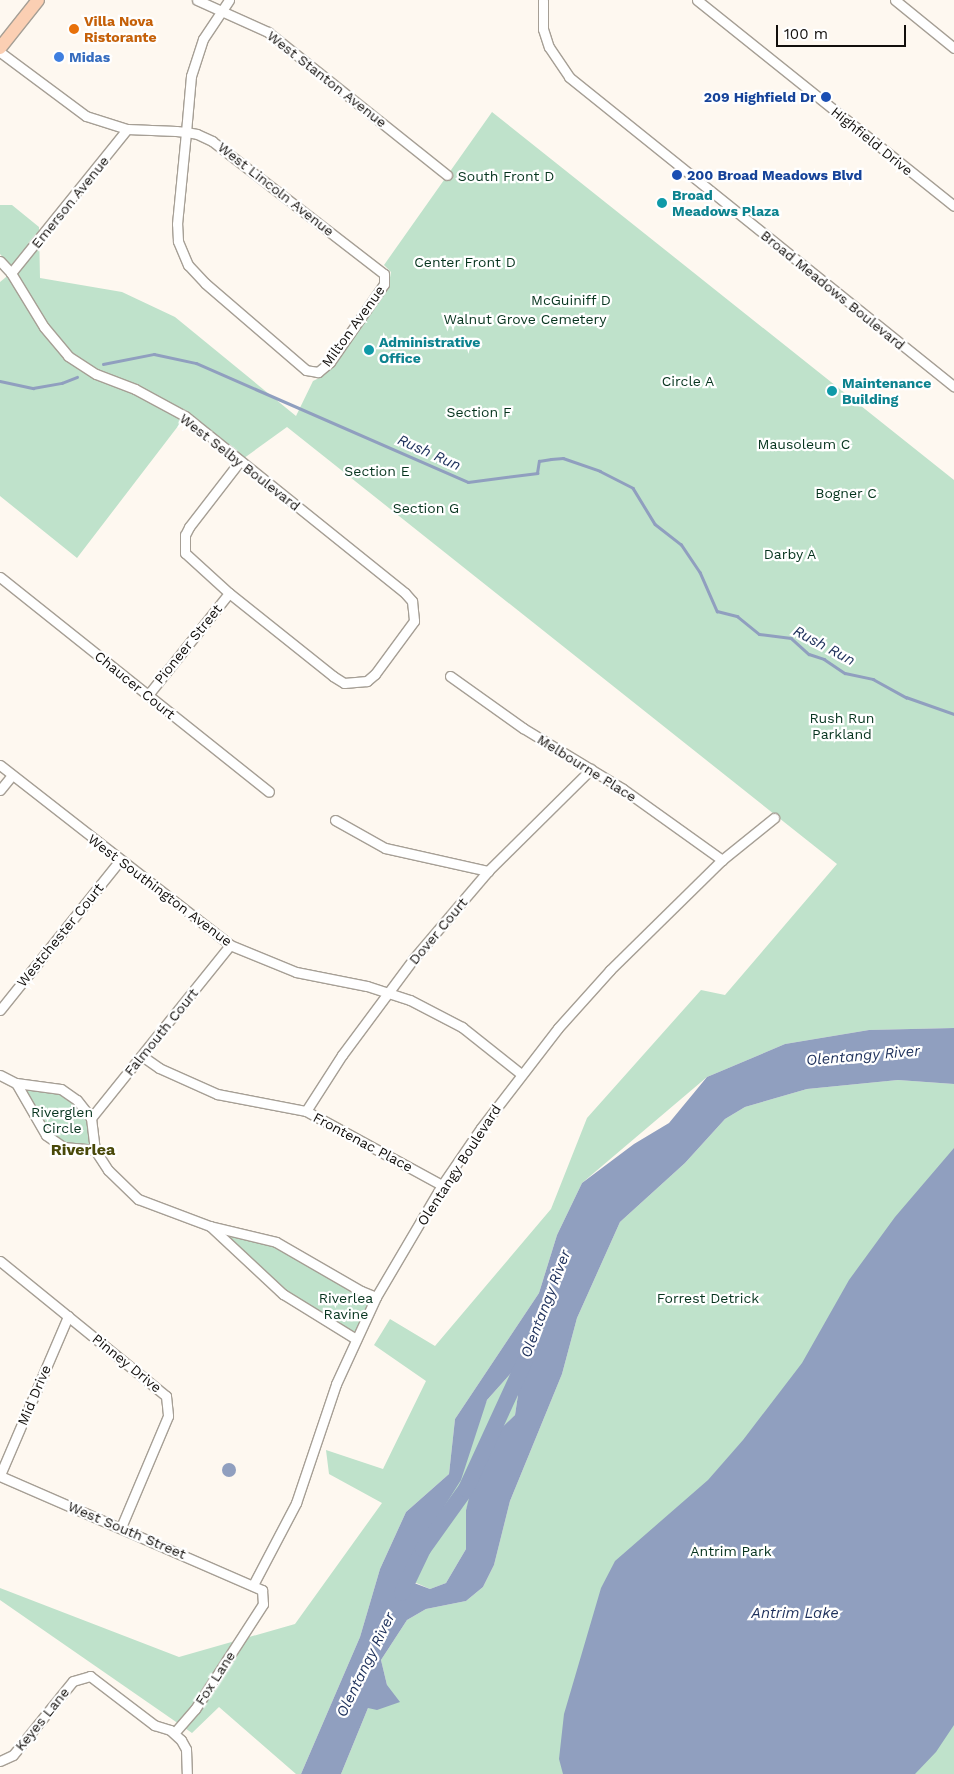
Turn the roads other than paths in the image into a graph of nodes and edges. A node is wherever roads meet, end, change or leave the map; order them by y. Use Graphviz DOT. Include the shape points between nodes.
graph roads {
  1 [pos="38,0"];
  2 [pos="196,0"];
  3 [pos="229,0"];
  4 [pos="543,0"];
  5 [pos="697,0"];
  6 [pos="895,0"];
  7 [pos="220,11"];
  8 [pos="0,48"];
  9 [pos="954,48"];
  10 [pos="0,52"];
  11 [pos="127,129"];
  12 [pos="186,132"];
  13 [pos="447,175"];
  14 [pos="954,206"];
  15 [pos="0,261"];
  16 [pos="11,274"];
  17 [pos="384,274"];
  18 [pos="954,386"];
  19 [pos="240,462"];
  20 [pos="0,577"];
  21 [pos="229,593"];
  22 [pos="450,676"];
  23 [pos="148,695"];
  24 [pos="0,765"];
  25 [pos="591,769"];
  26 [pos="12,775"];
  27 [pos="0,790"];
  28 [pos="269,792"];
  29 [pos="774,818"];
  30 [pos="335,820"];
  31 [pos="120,860"];
  32 [pos="722,860"];
  33 [pos="488,871"];
  34 [pos="230,945"];
  35 [pos="388,991"];
  36 [pos="0,1010"];
  37 [pos="142,1056"];
  38 [pos="521,1074"];
  39 [pos="0,1075"];
  40 [pos="16,1083"];
  41 [pos="306,1111"];
  42 [pos="92,1118"];
  43 [pos="96,1150"];
  44 [pos="442,1186"];
  45 [pos="210,1226"];
  46 [pos="0,1261"];
  47 [pos="376,1297"];
  48 [pos="68,1316"];
  49 [pos="356,1338"];
  50 [pos="0,1475"];
  51 [pos="121,1527"];
  52 [pos="253,1585"];
  53 [pos="174,1733"];
  54 [pos="0,1761"];
  55 [pos="187,1774"];
  1 -- 8 [label="main road"];
  2 -- 7 [label="street, West Stanton Avenue"];
  3 -- 7 [label="street"];
  4 -- 18 [label="street, Broad Meadows Boulevard" via="543,29 549,47 569,78"];
  5 -- 14 [label="street, Highfield Drive"];
  6 -- 9 [label="street"];
  7 -- 12 [label="street" via="197,53 191,76"];
  7 -- 13 [label="street, West Stanton Avenue" via="268,32"];
  10 -- 11 [label="street, West Lincoln Avenue" via="73,109"];
  11 -- 12 [label="street, West Lincoln Avenue"];
  11 -- 16 [label="street, Emerson Avenue"];
  12 -- 17 [label="street, West Lincoln Avenue" via="227,150"];
  12 -- 17 [label="street, Milton Avenue" via="177,232 188,265 312,373 330,362 385,282"];
  15 -- 16 [label="street, West Selby Boulevard"];
  16 -- 19 [label="street, West Selby Boulevard" via="44,327 81,365 136,389 185,416"];
  19 -- 21 [label="street" via="185,535 185,554"];
  19 -- 21 [label="street, West Selby Boulevard" via="405,593 414,611 414,621 375,674 357,684 344,683"];
  20 -- 23 [label="street, Chaucer Court"];
  21 -- 23 [label="street, Pioneer Street"];
  22 -- 25 [label="street, Melbourne Place" via="498,712"];
  23 -- 28 [label="street, Chaucer Court"];
  24 -- 26 [label="street, West Southington Avenue"];
  25 -- 32 [label="street, Melbourne Place"];
  25 -- 33 [label="street, Dover Court"];
  26 -- 27 [label="street"];
  26 -- 31 [label="street, West Southington Avenue"];
  29 -- 32 [label="street, Olentangy Boulevard"];
  30 -- 33 [label="street" via="385,848"];
  31 -- 34 [label="street, West Southington Avenue"];
  31 -- 36 [label="street, Westchester Court"];
  32 -- 38 [label="street, Olentangy Boulevard" via="610,970"];
  33 -- 35 [label="street, Dover Court"];
  34 -- 35 [label="street, West Southington Avenue" via="296,972"];
  34 -- 37 [label="street, Falmouth Court"];
  35 -- 38 [label="street, West Southington Avenue" via="440,1013"];
  35 -- 41 [label="street, Dover Court"];
  37 -- 41 [label="street, Frontenac Place" via="159,1068 217,1094"];
  37 -- 42 [label="street, Falmouth Court"];
  38 -- 44 [label="street, Olentangy Boulevard"];
  39 -- 40 [label="street"];
  40 -- 42 [label="street" via="61,1089 78,1100"];
  40 -- 43 [label="street" via="46,1135 63,1147"];
  41 -- 44 [label="street, Frontenac Place"];
  42 -- 43 [label="street"];
  43 -- 45 [label="street" via="116,1181 138,1200"];
  44 -- 47 [label="street, Olentangy Boulevard"];
  45 -- 47 [label="street" via="276,1242"];
  45 -- 49 [label="street" via="283,1294"];
  46 -- 48 [label="street, Pinney Drive"];
  47 -- 49 [label="street, Olentangy Boulevard"];
  48 -- 50 [label="street, Mid Drive"];
  48 -- 51 [label="street, Pinney Drive" via="159,1388 170,1406"];
  49 -- 52 [label="street, Olentangy Boulevard" via="336,1384 299,1496"];
  50 -- 51 [label="street, West South Street"];
  51 -- 52 [label="street, West South Street"];
  52 -- 53 [label="street, Fox Lane" via="262,1590 264,1604 195,1709"];
  53 -- 54 [label="street, Keyes Lane" via="159,1729 96,1678 84,1675 73,1681 13,1755"];
  53 -- 55 [label="street" via="186,1749"];
}
